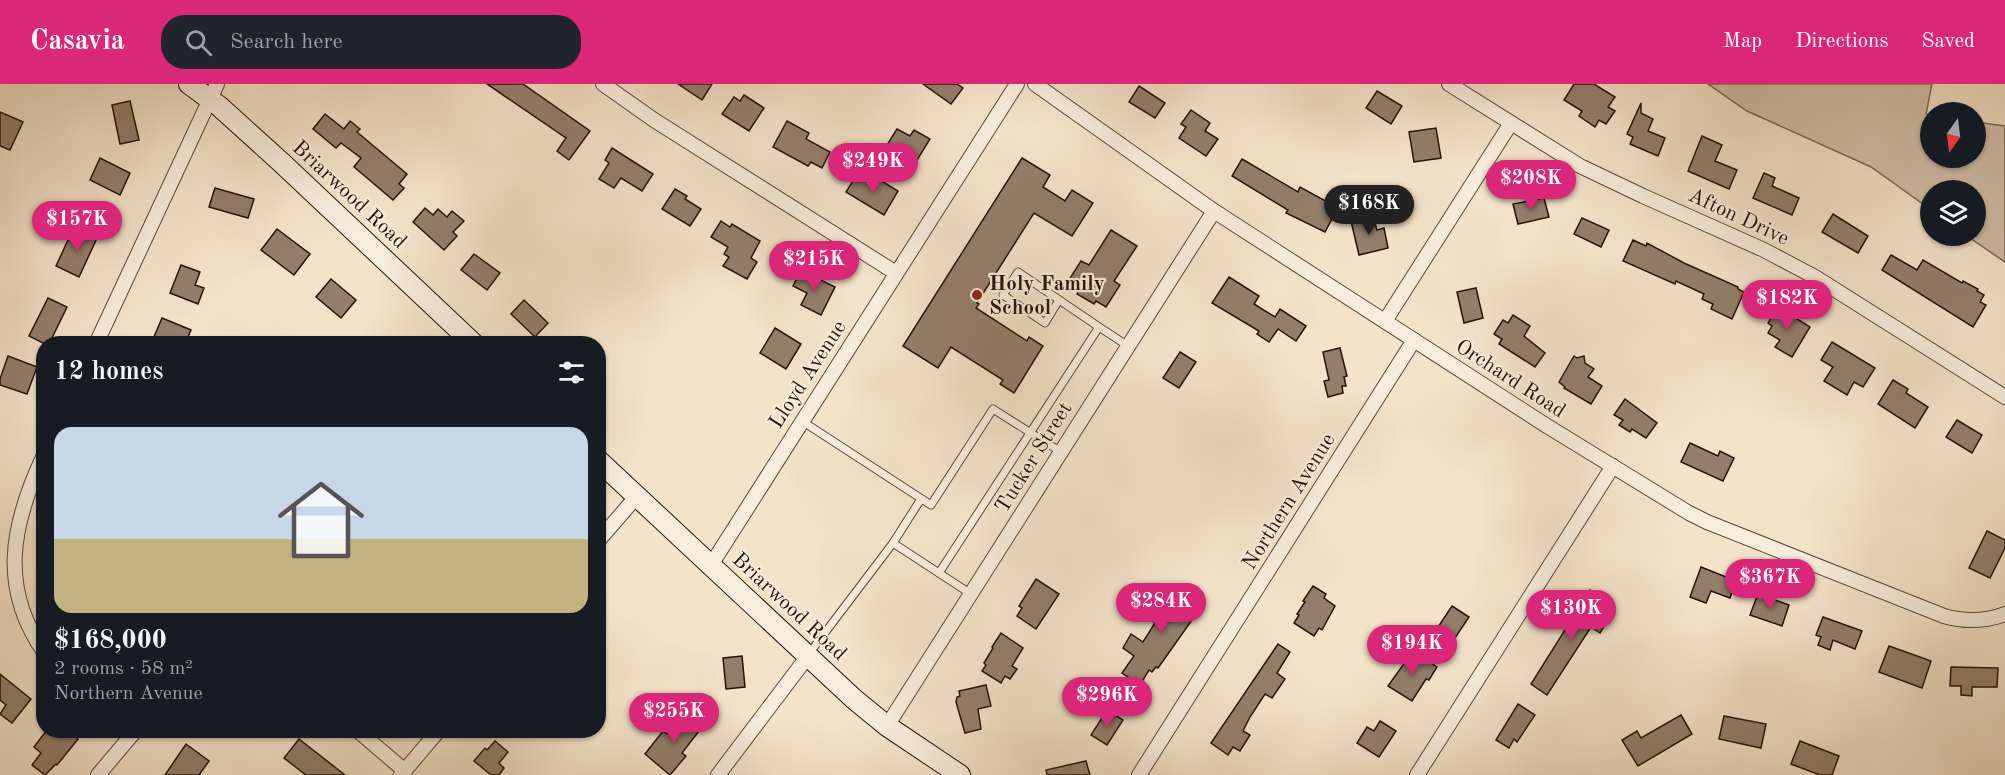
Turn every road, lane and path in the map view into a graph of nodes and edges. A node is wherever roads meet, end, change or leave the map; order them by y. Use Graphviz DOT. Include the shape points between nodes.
graph roads {
  1 [pos="189,84"];
  2 [pos="603,84"];
  3 [pos="1017,84"];
  4 [pos="1035,84"];
  5 [pos="1449,84"];
  6 [pos="213,91"];
  7 [pos="1511,123"];
  8 [pos="1214,211"];
  9 [pos="896,273"];
  10 [pos="1059,300"];
  11 [pos="1384,321"];
  12 [pos="1100,327"];
  13 [pos="100,336"];
  14 [pos="463,336"];
  15 [pos="1414,340"];
  16 [pos="1128,346"];
  17 [pos="2005,397"];
  18 [pos="802,421"];
  19 [pos="1030,433"];
  20 [pos="1061,453"];
  21 [pos="1612,466"];
  22 [pos="606,467"];
  23 [pos="36,472"];
  24 [pos="637,496"];
  25 [pos="921,499"];
  26 [pos="606,532"];
  27 [pos="893,543"];
  28 [pos="711,564"];
  29 [pos="1,568"];
  30 [pos="939,573"];
  31 [pos="971,594"];
  32 [pos="5,597"];
  33 [pos="2005,614"];
  34 [pos="36,646"];
  35 [pos="808,656"];
  36 [pos="887,726"];
  37 [pos="129,738"];
  38 [pos="366,738"];
  39 [pos="431,738"];
  40 [pos="403,773"];
  41 [pos="98,775"];
  42 [pos="718,775"];
  43 [pos="960,775"];
  44 [pos="1139,775"];
  45 [pos="1417,775"];
  1 -- 6 [label="street, Briarwood Road"];
  2 -- 9 [label="street" via="664,127"];
  3 -- 9 [label="street, Lloyd Avenue"];
  4 -- 8 [label="street, Orchard Road"];
  5 -- 7 [label="street, Afton Drive"];
  6 -- 13 [label="street"];
  6 -- 14 [label="street, Briarwood Road" via="283,164"];
  7 -- 11 [label="street"];
  7 -- 17 [label="street, Afton Drive" via="1580,166 1815,277"];
  8 -- 11 [label="street, Orchard Road"];
  8 -- 16 [label="street, Tucker Street"];
  9 -- 18 [label="street, Lloyd Avenue"];
  10 -- 10 [label="lane" via="1018,272 1003,296 1045,323"];
  10 -- 12 [label="lane"];
  11 -- 15 [label="street, Orchard Road"];
  12 -- 16 [label="lane"];
  12 -- 19 [label="lane"];
  15 -- 21 [label="street, Orchard Road"];
  15 -- 44 [label="street, Northern Avenue"];
  16 -- 20 [label="street, Tucker Street"];
  18 -- 25 [label="lane"];
  18 -- 28 [label="street, Lloyd Avenue"];
  19 -- 20 [label="lane"];
  19 -- 25 [label="lane" via="993,409 931,505"];
  19 -- 30 [label="lane"];
  20 -- 31 [label="street, Tucker Street"];
  21 -- 33 [label="street, Orchard Road" via="1707,522 1944,616 1980,621"];
  21 -- 45 [label="street"];
  22 -- 24 [label="street, Briarwood Road"];
  23 -- 29 [label="street" via="13,520"];
  24 -- 26 [label="street"];
  24 -- 28 [label="street, Briarwood Road"];
  25 -- 27 [label="lane"];
  27 -- 30 [label="lane"];
  27 -- 35 [label="lane"];
  28 -- 35 [label="street, Briarwood Road"];
  30 -- 31 [label="lane"];
  31 -- 36 [label="street, Tucker Street"];
  32 -- 34 [label="street" via="16,623"];
  35 -- 36 [label="street, Briarwood Road"];
  35 -- 42 [label="street"];
  36 -- 43 [label="street, Briarwood Road"];
  37 -- 41 [label="street"];
  38 -- 40 [label="street"];
  39 -- 40 [label="street"];
}
